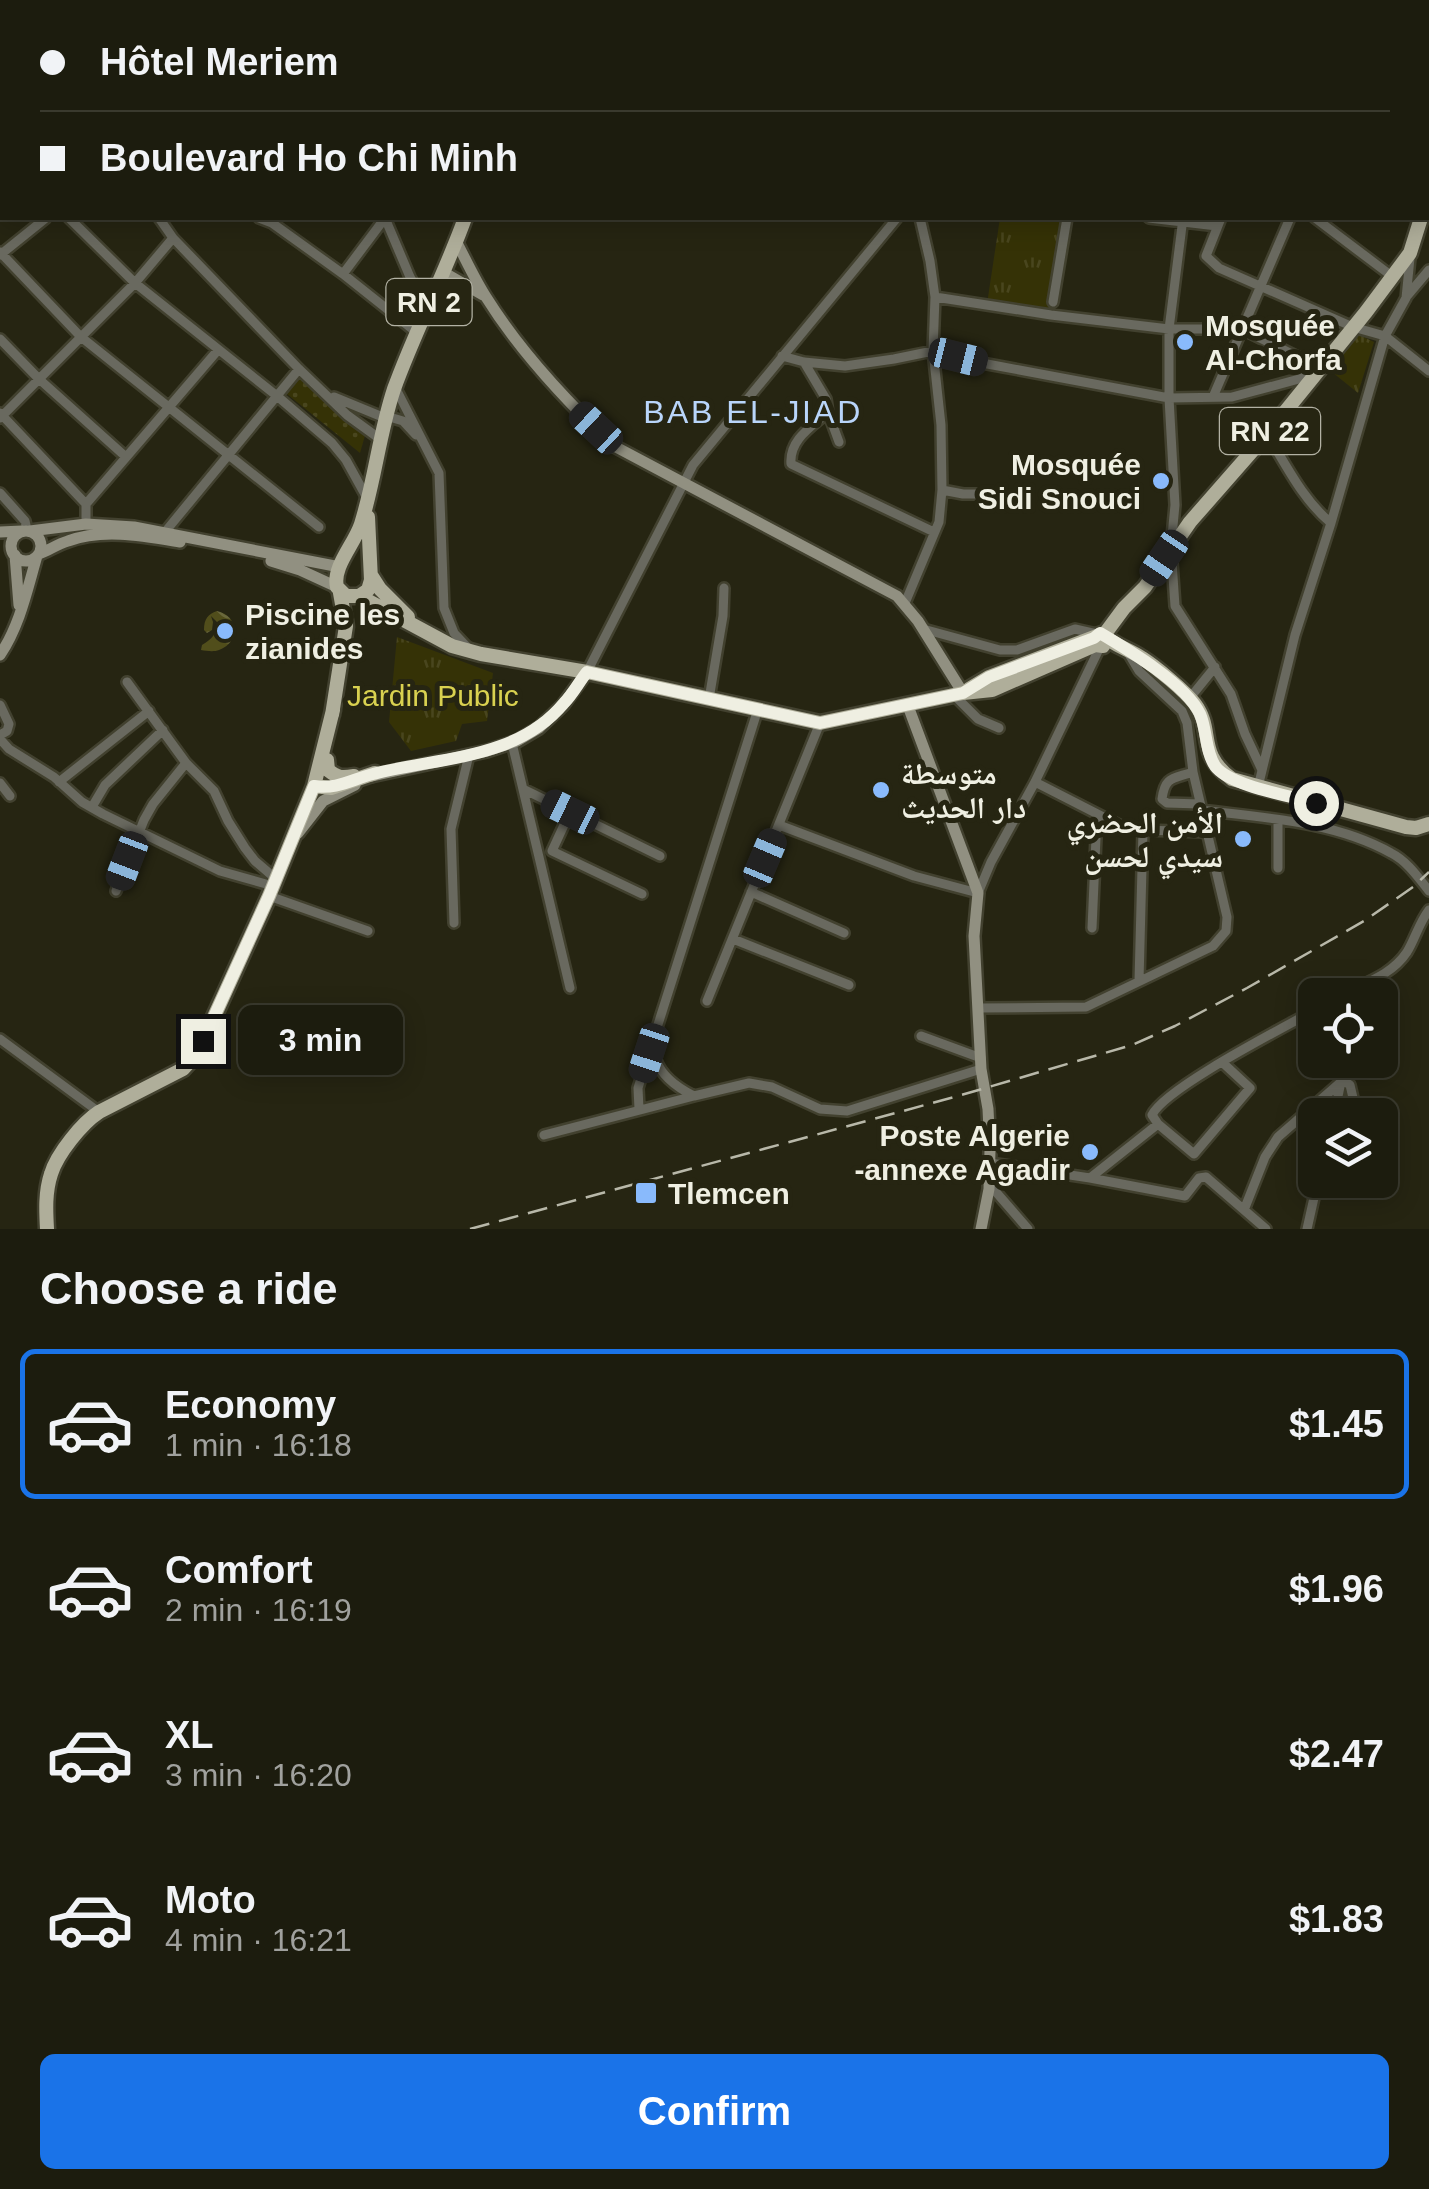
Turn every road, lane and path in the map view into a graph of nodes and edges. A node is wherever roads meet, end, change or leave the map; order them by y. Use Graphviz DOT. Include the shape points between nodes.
graph roads {
  1 [pos="44,220"];
  2 [pos="71,220"];
  3 [pos="160,220"];
  4 [pos="274,220"];
  5 [pos="383,220"];
  6 [pos="385,220"];
  7 [pos="464,220"];
  8 [pos="895,220"];
  9 [pos="920,220"];
  10 [pos="1067,220"];
  11 [pos="1182,220"];
  12 [pos="1289,220"];
  13 [pos="1318,220"];
  14 [pos="1420,220"];
  15 [pos="1219,222"];
  16 [pos="173,238"];
  17 [pos="456,242"];
  18 [pos="1410,253"];
  19 [pos="1,254"];
  20 [pos="1429,270"];
  21 [pos="443,272"];
  22 [pos="343,274"];
  23 [pos="1393,276"];
  24 [pos="135,283"];
  25 [pos="1262,287"];
  26 [pos="485,296"];
  27 [pos="934,298"];
  28 [pos="1406,298"];
  29 [pos="1053,302"];
  30 [pos="427,308"];
  31 [pos="1354,327"];
  32 [pos="1168,329"];
  33 [pos="1242,329"];
  34 [pos="416,332"];
  35 [pos="1385,336"];
  36 [pos="82,337"];
  37 [pos="0,339"];
  38 [pos="218,350"];
  39 [pos="933,351"];
  40 [pos="782,356"];
  41 [pos="804,362"];
  42 [pos="299,369"];
  43 [pos="1318,370"];
  44 [pos="1429,371"];
  45 [pos="38,379"];
  46 [pos="395,388"];
  47 [pos="328,394"];
  48 [pos="277,396"];
  49 [pos="1214,397"];
  50 [pos="1169,398"];
  51 [pos="168,406"];
  52 [pos="828,412"];
  53 [pos="1,416"];
  54 [pos="385,417"];
  55 [pos="1268,434"];
  56 [pos="380,439"];
  57 [pos="839,442"];
  58 [pos="424,444"];
  59 [pos="230,454"];
  60 [pos="126,457"];
  61 [pos="684,482"];
  62 [pos="942,490"];
  63 [pos="0,494"];
  64 [pos="1001,494"];
  65 [pos="368,501"];
  66 [pos="86,504"];
  67 [pos="1331,522"];
  68 [pos="86,524"];
  69 [pos="319,528"];
  70 [pos="30,530"];
  71 [pos="0,532"];
  72 [pos="165,532"];
  73 [pos="934,532"];
  74 [pos="1170,547"];
  75 [pos="9,551"];
  76 [pos="38,555"];
  77 [pos="340,566"];
  78 [pos="370,574"];
  79 [pos="724,588"];
  80 [pos="339,590"];
  81 [pos="358,597"];
  82 [pos="905,603"];
  83 [pos="18,619"];
  84 [pos="346,626"];
  85 [pos="418,629"];
  86 [pos="923,629"];
  87 [pos="1099,640"];
  88 [pos="1125,649"];
  89 [pos="471,652"];
  90 [pos="0,655"];
  91 [pos="1215,667"];
  92 [pos="587,672"];
  93 [pos="127,682"];
  94 [pos="958,694"];
  95 [pos="710,699"];
  96 [pos="1189,699"];
  97 [pos="0,704"];
  98 [pos="908,706"];
  99 [pos="332,710"];
  100 [pos="758,710"];
  101 [pos="149,711"];
  102 [pos="820,723"];
  103 [pos="999,728"];
  104 [pos="163,730"];
  105 [pos="0,737"];
  106 [pos="512,742"];
  107 [pos="469,754"];
  108 [pos="327,760"];
  109 [pos="186,763"];
  110 [pos="1262,770"];
  111 [pos="1193,772"];
  112 [pos="375,773"];
  113 [pos="59,782"];
  114 [pos="1035,782"];
  115 [pos="0,783"];
  116 [pos="317,787"];
  117 [pos="1258,787"];
  118 [pos="523,789"];
  119 [pos="10,796"];
  120 [pos="1201,807"];
  121 [pos="92,808"];
  122 [pos="570,812"];
  123 [pos="1098,815"];
  124 [pos="1278,820"];
  125 [pos="1429,824"];
  126 [pos="779,825"];
  127 [pos="1143,830"];
  128 [pos="139,831"];
  129 [pos="1207,832"];
  130 [pos="292,840"];
  131 [pos="552,851"];
  132 [pos="538,854"];
  133 [pos="660,856"];
  134 [pos="1278,868"];
  135 [pos="273,887"];
  136 [pos="116,891"];
  137 [pos="751,892"];
  138 [pos="1429,892"];
  139 [pos="978,893"];
  140 [pos="642,894"];
  141 [pos="1429,910"];
  142 [pos="454,923"];
  143 [pos="1092,928"];
  144 [pos="368,931"];
  145 [pos="844,933"];
  146 [pos="733,939"];
  147 [pos="1378,978"];
  148 [pos="1139,981"];
  149 [pos="849,984"];
  150 [pos="570,988"];
  151 [pos="707,1001"];
  152 [pos="980,1008"];
  153 [pos="1298,1020"];
  154 [pos="655,1034"];
  155 [pos="921,1036"];
  156 [pos="0,1039"];
  157 [pos="1223,1063"];
  158 [pos="981,1064"];
  159 [pos="1341,1082"];
  160 [pos="694,1096"];
  161 [pos="1338,1098"];
  162 [pos="1353,1098"];
  163 [pos="639,1109"];
  164 [pos="99,1112"];
  165 [pos="1158,1124"];
  166 [pos="544,1135"];
  167 [pos="990,1163"];
  168 [pos="1090,1178"];
  169 [pos="990,1184"];
  170 [pos="1314,1198"];
  171 [pos="1244,1210"];
  172 [pos="46,1229"];
  173 [pos="981,1229"];
  174 [pos="1028,1229"];
  175 [pos="1266,1229"];
  176 [pos="1306,1229"];
  1 -- 19 [label="street"];
  2 -- 24 [label="street"];
  3 -- 16 [label="street"];
  4 -- 22 [label="street"];
  5 -- 22 [label="street"];
  6 -- 30 [label="street"];
  7 -- 17 [label="main road, RN 2"];
  8 -- 40 [label="street"];
  9 -- 27 [label="street"];
  10 -- 29 [label="street"];
  11 -- 15 [label="street"];
  11 -- 32 [label="street"];
  12 -- 25 [label="street"];
  13 -- 23 [label="street"];
  14 -- 18 [label="main road, RN 22"];
  15 -- 25 [label="street" via="1206,256"];
  16 -- 24 [label="street"];
  16 -- 42 [label="street"];
  17 -- 21 [label="main road, RN 2"];
  17 -- 26 [label="main road"];
  18 -- 23 [label="main road, RN 22"];
  18 -- 28 [label="street"];
  19 -- 36 [label="street"];
  20 -- 28 [label="street"];
  21 -- 26 [label="main road"];
  21 -- 30 [label="main road, RN 2"];
  22 -- 34 [label="street"];
  23 -- 31 [label="main road, RN 22"];
  24 -- 36 [label="street"];
  24 -- 38 [label="street"];
  25 -- 31 [label="street"];
  25 -- 33 [label="street"];
  26 -- 61 [label="main road" via="534,364 614,446"];
  27 -- 32 [label="street"];
  27 -- 39 [label="street"];
  28 -- 35 [label="street"];
  30 -- 34 [label="main road, RN 2"];
  31 -- 35 [label="street"];
  31 -- 43 [label="main road, RN 22"];
  32 -- 33 [label="street"];
  32 -- 50 [label="street"];
  33 -- 43 [label="street"];
  33 -- 49 [label="street"];
  34 -- 46 [label="main road, RN 2"];
  35 -- 44 [label="street"];
  35 -- 67 [label="street"];
  36 -- 45 [label="street"];
  36 -- 51 [label="street"];
  37 -- 45 [label="street"];
  38 -- 48 [label="street"];
  38 -- 51 [label="street"];
  39 -- 41 [label="street" via="845,366"];
  39 -- 50 [label="street"];
  39 -- 62 [label="street"];
  40 -- 41 [label="street"];
  40 -- 61 [label="street"];
  41 -- 52 [label="street"];
  42 -- 47 [label="street"];
  42 -- 48 [label="street"];
  43 -- 49 [label="street"];
  43 -- 55 [label="main road, RN 22"];
  45 -- 53 [label="street"];
  45 -- 60 [label="street"];
  46 -- 54 [label="main road, RN 2"];
  46 -- 58 [label="street"];
  47 -- 54 [label="street"];
  47 -- 56 [label="street"];
  48 -- 59 [label="street"];
  48 -- 65 [label="street" via="337,448"];
  49 -- 50 [label="street"];
  50 -- 74 [label="street" via="1175,505"];
  51 -- 59 [label="street"];
  51 -- 60 [label="street"];
  52 -- 57 [label="street"];
  52 -- 73 [label="street" via="793,446 791,464"];
  53 -- 66 [label="street"];
  54 -- 56 [label="main road, RN 2"];
  54 -- 58 [label="street" via="403,421"];
  55 -- 67 [label="street"];
  55 -- 74 [label="main road, RN 22"];
  56 -- 65 [label="main road, RN 2"];
  58 -- 89 [label="street" via="440,473 444,608"];
  59 -- 69 [label="street"];
  59 -- 72 [label="street"];
  60 -- 66 [label="street"];
  61 -- 82 [label="main road"];
  61 -- 92 [label="street"];
  62 -- 64 [label="street"];
  62 -- 73 [label="street"];
  63 -- 70 [label="street"];
  65 -- 77 [label="main road, RN 2"];
  65 -- 78 [label="main road, RN 2"];
  66 -- 68 [label="street"];
  67 -- 110 [label="street"];
  68 -- 70 [label="main road"];
  68 -- 72 [label="main road"];
  70 -- 71 [label="main road"];
  70 -- 75 [label="main road" via="13,538"];
  70 -- 76 [label="main road" via="41,540"];
  72 -- 77 [label="main road"];
  73 -- 82 [label="street"];
  74 -- 87 [label="main road, RN 22"];
  74 -- 91 [label="street" via="1174,606"];
  75 -- 76 [label="main road" via="28,561"];
  75 -- 83 [label="main road" via="19,587"];
  76 -- 80 [label="main road" via="75,538 126,534 272,561"];
  76 -- 83 [label="main road"];
  77 -- 78 [label="main road" via="357,562"];
  77 -- 80 [label="main road"];
  78 -- 81 [label="main road" via="368,590"];
  78 -- 85 [label="main road, RN 22"];
  79 -- 95 [label="street"];
  80 -- 81 [label="main road"];
  80 -- 84 [label="main road"];
  81 -- 84 [label="main road"];
  81 -- 85 [label="main road, RN 22"];
  82 -- 86 [label="main road"];
  83 -- 90 [label="main road"];
  84 -- 99 [label="main road"];
  85 -- 89 [label="main road, RN 22"];
  86 -- 87 [label="street" via="1000,650 1075,629"];
  86 -- 94 [label="main road"];
  87 -- 88 [label="main road"];
  87 -- 94 [label="main road, RN 22" via="992,690"];
  87 -- 114 [label="street"];
  88 -- 96 [label="main road"];
  88 -- 111 [label="street" via="1182,711"];
  89 -- 92 [label="main road, RN 22"];
  91 -- 96 [label="street"];
  91 -- 110 [label="street"];
  92 -- 95 [label="main road, RN 22"];
  92 -- 106 [label="main road" via="563,705"];
  93 -- 101 [label="street"];
  94 -- 98 [label="main road, RN 22"];
  94 -- 103 [label="street" via="978,719"];
  95 -- 100 [label="main road, RN 22"];
  96 -- 117 [label="main road" via="1202,718 1216,767"];
  97 -- 105 [label="street" via="10,724"];
  98 -- 102 [label="main road, RN 22"];
  98 -- 139 [label="main road"];
  99 -- 108 [label="main road"];
  99 -- 116 [label="main road"];
  100 -- 102 [label="main road, RN 22"];
  100 -- 154 [label="street"];
  101 -- 104 [label="street"];
  101 -- 113 [label="street"];
  102 -- 126 [label="street"];
  104 -- 109 [label="street"];
  104 -- 121 [label="street" via="106,785"];
  105 -- 113 [label="street"];
  106 -- 107 [label="main road"];
  106 -- 118 [label="street"];
  107 -- 112 [label="main road"];
  107 -- 142 [label="street" via="451,829"];
  108 -- 112 [label="main road" via="328,770 342,778"];
  108 -- 116 [label="main road"];
  109 -- 128 [label="street"];
  109 -- 135 [label="street" via="214,790"];
  110 -- 117 [label="street"];
  111 -- 120 [label="street"];
  111 -- 120 [label="street" via="1168,781 1162,799"];
  112 -- 116 [label="main road"];
  112 -- 130 [label="main road" via="323,801"];
  113 -- 121 [label="street"];
  114 -- 123 [label="street"];
  114 -- 139 [label="street"];
  115 -- 119 [label="street"];
  116 -- 130 [label="main road"];
  117 -- 125 [label="main road" via="1406,827"];
  118 -- 122 [label="street"];
  118 -- 132 [label="street"];
  120 -- 124 [label="street"];
  120 -- 129 [label="street"];
  121 -- 128 [label="street"];
  122 -- 131 [label="street"];
  122 -- 133 [label="street"];
  123 -- 127 [label="street"];
  123 -- 143 [label="street"];
  124 -- 134 [label="street"];
  124 -- 138 [label="street" via="1327,828 1392,853"];
  126 -- 137 [label="street"];
  126 -- 139 [label="street"];
  127 -- 129 [label="street"];
  127 -- 148 [label="street"];
  128 -- 135 [label="street" via="220,871"];
  128 -- 136 [label="street"];
  129 -- 148 [label="street" via="1226,931 1212,946"];
  130 -- 135 [label="main road"];
  131 -- 132 [label="street"];
  131 -- 140 [label="street"];
  132 -- 150 [label="street"];
  135 -- 144 [label="street"];
  135 -- 164 [label="main road" via="194,1057"];
  137 -- 145 [label="street"];
  137 -- 146 [label="street"];
  139 -- 152 [label="main road"];
  141 -- 147 [label="street" via="1406,953"];
  146 -- 149 [label="street"];
  146 -- 151 [label="street"];
  148 -- 152 [label="street" via="1086,1007"];
  152 -- 158 [label="main road"];
  153 -- 157 [label="street"];
  154 -- 160 [label="street" via="661,1068"];
  154 -- 163 [label="street" via="638,1088"];
  155 -- 158 [label="street"];
  156 -- 164 [label="street"];
  157 -- 165 [label="street" via="1155,1108"];
  157 -- 165 [label="street" via="1250,1088 1194,1154"];
  158 -- 160 [label="street" via="847,1111 820,1109 749,1083"];
  158 -- 167 [label="main road"];
  159 -- 161 [label="street"];
  159 -- 162 [label="street" via="1350,1085"];
  159 -- 171 [label="street" via="1278,1136"];
  160 -- 163 [label="street"];
  163 -- 166 [label="street"];
  164 -- 172 [label="main road" via="51,1171"];
  165 -- 168 [label="street"];
  167 -- 168 [label="street"];
  167 -- 169 [label="main road"];
  168 -- 171 [label="street" via="1185,1196 1206,1177"];
  169 -- 173 [label="main road"];
  169 -- 174 [label="street"];
  170 -- 176 [label="street"];
  171 -- 175 [label="street"];
}
